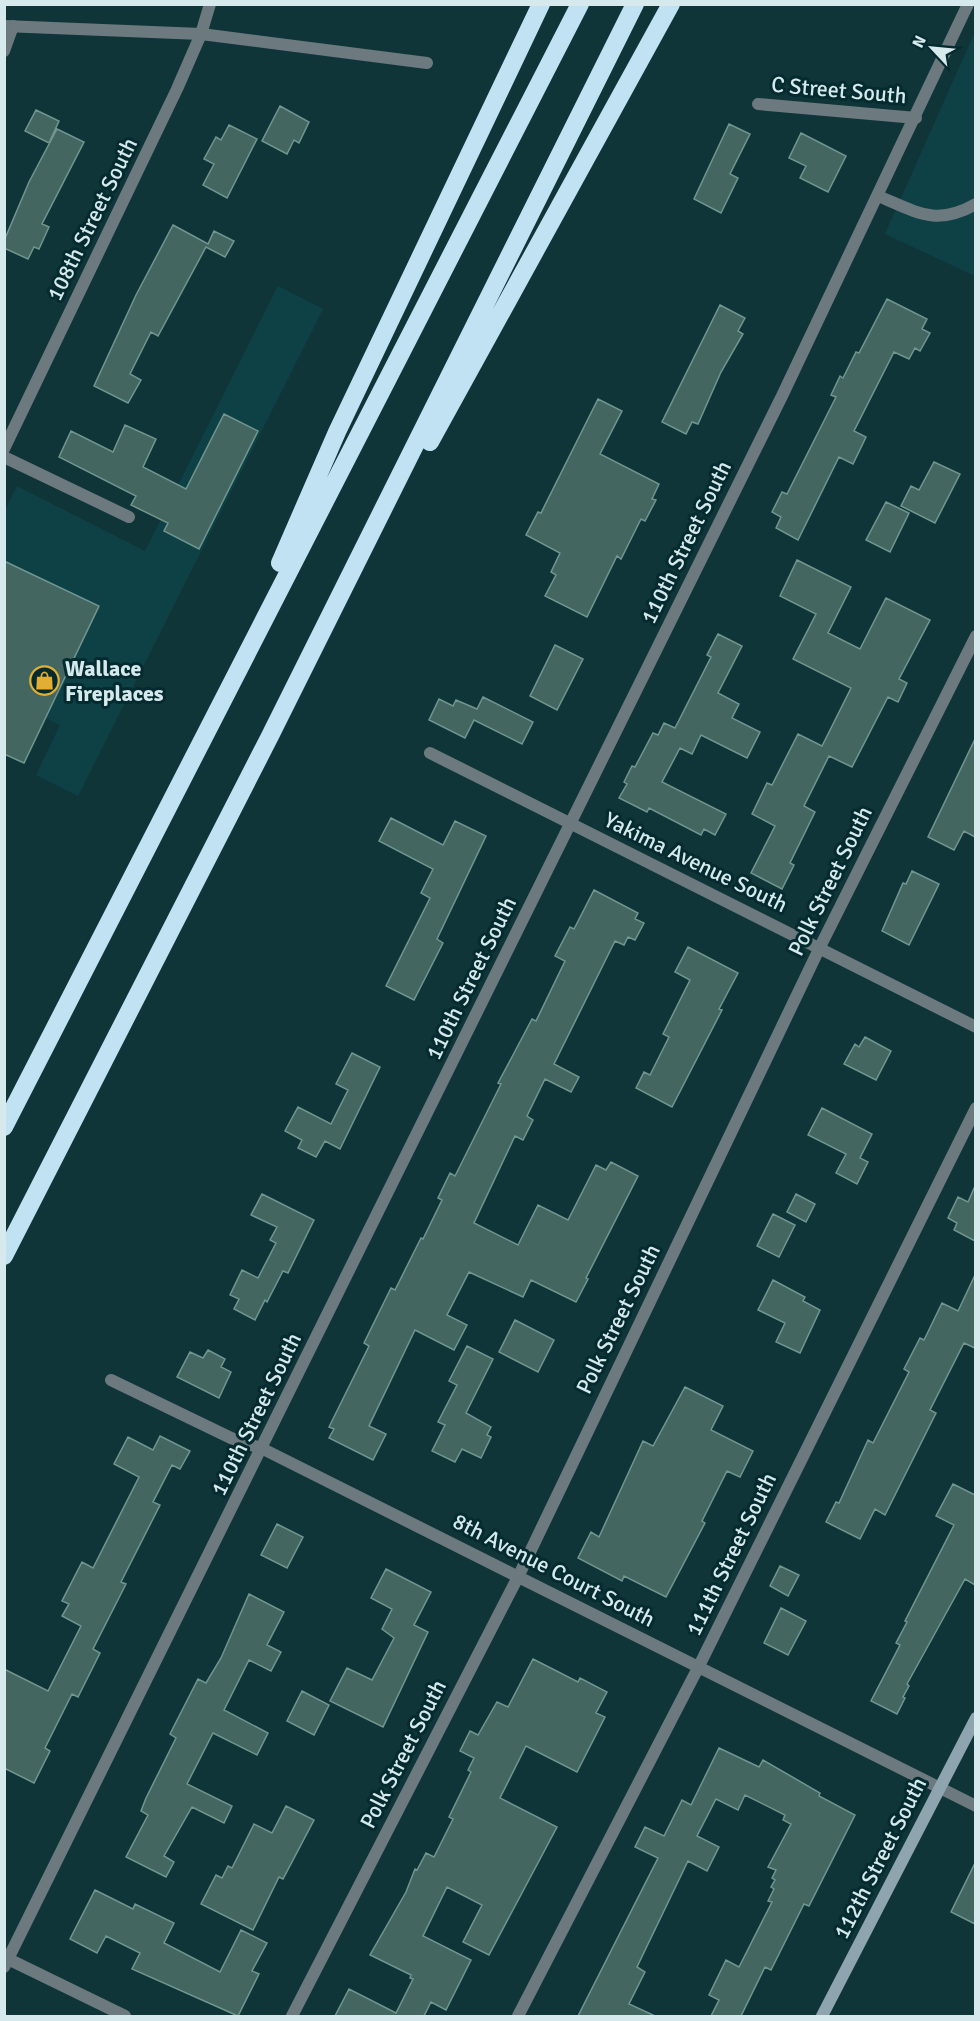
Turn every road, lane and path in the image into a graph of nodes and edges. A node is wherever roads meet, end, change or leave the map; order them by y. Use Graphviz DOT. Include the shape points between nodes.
graph roads {
  1 [pos="210,4"];
  2 [pos="541,4"];
  3 [pos="580,4"];
  4 [pos="635,4"];
  5 [pos="671,4"];
  6 [pos="968,4"];
  7 [pos="9,26"];
  8 [pos="201,34"];
  9 [pos="4,51"];
  10 [pos="427,63"];
  11 [pos="758,104"];
  12 [pos="915,118"];
  13 [pos="878,196"];
  14 [pos="975,204"];
  15 [pos="4,449"];
  16 [pos="4,457"];
  17 [pos="129,517"];
  18 [pos="975,636"];
  19 [pos="216,712"];
  20 [pos="270,736"];
  21 [pos="430,753"];
  22 [pos="570,823"];
  23 [pos="820,947"];
  24 [pos="975,1027"];
  25 [pos="975,1108"];
  26 [pos="4,1127"];
  27 [pos="4,1256"];
  28 [pos="111,1380"];
  29 [pos="263,1449"];
  30 [pos="519,1575"];
  31 [pos="699,1666"];
  32 [pos="975,1718"];
  33 [pos="940,1788"];
  34 [pos="975,1806"];
  35 [pos="6,1961"];
  36 [pos="125,2016"];
  37 [pos="292,2016"];
  38 [pos="518,2016"];
  39 [pos="822,2016"];
  1 -- 8 [label="street, 108th Street South"];
  2 -- 19 [label="highway" via="337,432"];
  3 -- 19 [label="highway"];
  4 -- 20 [label="highway"];
  5 -- 20 [label="highway"];
  6 -- 12 [label="street, 110th Street South"];
  7 -- 8 [label="street"];
  7 -- 9 [label="street"];
  8 -- 10 [label="street"];
  8 -- 15 [label="street, 108th Street South"];
  11 -- 12 [label="street, C Street South"];
  12 -- 13 [label="street, 110th Street South"];
  13 -- 14 [label="street" via="918,213 943,218"];
  13 -- 22 [label="street, 110th Street South"];
  16 -- 17 [label="street"];
  18 -- 23 [label="street, Polk Street South"];
  19 -- 26 [label="highway"];
  20 -- 27 [label="highway"];
  21 -- 22 [label="street, Yakima Avenue South"];
  22 -- 23 [label="street, Yakima Avenue South"];
  22 -- 29 [label="street, 110th Street South"];
  23 -- 24 [label="street, Yakima Avenue South"];
  23 -- 30 [label="street, Polk Street South"];
  25 -- 31 [label="street, 111th Street South"];
  28 -- 29 [label="street, 8th Avenue Court South" via="231,1438"];
  29 -- 30 [label="street, 8th Avenue Court South"];
  29 -- 35 [label="street, 110th Street South"];
  30 -- 31 [label="street, 8th Avenue Court South"];
  30 -- 37 [label="street, Polk Street South"];
  31 -- 33 [label="street, 8th Avenue Court South"];
  31 -- 38 [label="street, 111th Street South"];
  32 -- 33 [label="main road, 112th Street South"];
  33 -- 34 [label="street, 8th Avenue Court South"];
  33 -- 39 [label="main road, 112th Street South"];
  35 -- 36 [label="street"];
}
